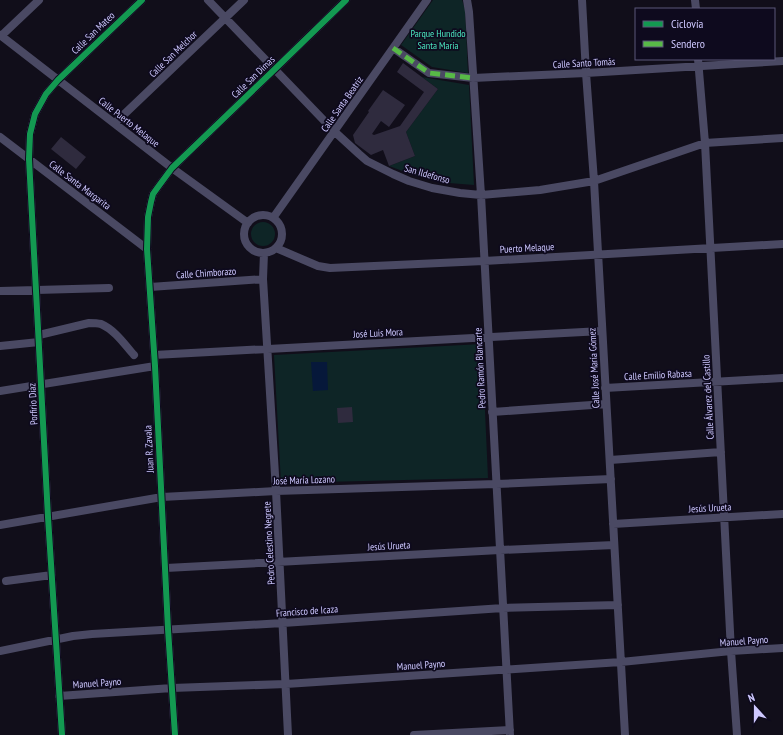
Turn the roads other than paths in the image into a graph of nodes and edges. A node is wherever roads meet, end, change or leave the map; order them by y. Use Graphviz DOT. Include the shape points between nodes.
graph roads {
  1 [pos="39,0"];
  2 [pos="142,0"];
  3 [pos="208,0"];
  4 [pos="244,0"];
  5 [pos="346,0"];
  6 [pos="427,0"];
  7 [pos="467,0"];
  8 [pos="582,0"];
  9 [pos="225,18"];
  10 [pos="1,35"];
  11 [pos="393,48"];
  12 [pos="783,62"];
  13 [pos="698,63"];
  14 [pos="275,69"];
  15 [pos="586,73"];
  16 [pos="473,78"];
  17 [pos="58,80"];
  18 [pos="115,123"];
  19 [pos="335,132"];
  20 [pos="0,137"];
  21 [pos="783,138"];
  22 [pos="705,143"];
  23 [pos="29,159"];
  24 [pos="172,168"];
  25 [pos="594,181"];
  26 [pos="481,195"];
  27 [pos="273,218"];
  28 [pos="248,223"];
  29 [pos="783,244"];
  30 [pos="276,248"];
  31 [pos="710,248"];
  32 [pos="147,249"];
  33 [pos="264,253"];
  34 [pos="598,254"];
  35 [pos="484,261"];
  36 [pos="263,279"];
  37 [pos="150,287"];
  38 [pos="109,288"];
  39 [pos="36,290"];
  40 [pos="0,291"];
  41 [pos="602,331"];
  42 [pos="488,337"];
  43 [pos="39,338"];
  44 [pos="0,346"];
  45 [pos="267,349"];
  46 [pos="134,355"];
  47 [pos="154,355"];
  48 [pos="155,366"];
  49 [pos="783,378"];
  50 [pos="717,382"];
  51 [pos="42,384"];
  52 [pos="605,388"];
  53 [pos="0,391"];
  54 [pos="606,404"];
  55 [pos="492,412"];
  56 [pos="721,452"];
  57 [pos="610,460"];
  58 [pos="611,479"];
  59 [pos="496,484"];
  60 [pos="276,491"];
  61 [pos="162,496"];
  62 [pos="783,514"];
  63 [pos="48,517"];
  64 [pos="724,517"];
  65 [pos="613,524"];
  66 [pos="0,525"];
  67 [pos="614,545"];
  68 [pos="500,550"];
  69 [pos="279,561"];
  70 [pos="166,568"];
  71 [pos="52,575"];
  72 [pos="6,581"];
  73 [pos="618,605"];
  74 [pos="503,608"];
  75 [pos="283,623"];
  76 [pos="168,629"];
  77 [pos="56,639"];
  78 [pos="783,648"];
  79 [pos="0,651"];
  80 [pos="731,652"];
  81 [pos="621,662"];
  82 [pos="506,669"];
  83 [pos="286,684"];
  84 [pos="172,688"];
  85 [pos="59,696"];
  86 [pos="510,732"];
  87 [pos="62,735"];
  88 [pos="175,735"];
  89 [pos="288,735"];
  90 [pos="414,735"];
  91 [pos="625,735"];
  92 [pos="737,735"];
  1 -- 10 [label="street"];
  2 -- 17 [label="street, Calle San Mateo"];
  3 -- 9 [label="street, San Ildefonso"];
  4 -- 9 [label="street, Calle San Melchor"];
  5 -- 14 [label="street, Calle San Dimas"];
  6 -- 11 [label="street, Calle Santa Beatriz"];
  7 -- 16 [label="street, Pedro Ramón Blancarte"];
  8 -- 15 [label="street, Calle José María Gómez"];
  9 -- 14 [label="street, San Ildefonso"];
  9 -- 18 [label="street, Calle San Melchor"];
  10 -- 17 [label="street, Calle Puerto Melaque"];
  11 -- 16 [label="street, Calle Santo Tomás" via="429,73"];
  11 -- 19 [label="street, Calle Santa Beatriz"];
  12 -- 13 [label="street, Calle Santo Tomás"];
  13 -- 15 [label="street, Calle Santo Tomás"];
  13 -- 22 [label="street, Calle Álvarez del Castillo"];
  14 -- 19 [label="street, San Ildefonso"];
  14 -- 24 [label="street, Calle San Dimas"];
  15 -- 16 [label="street, Calle Santo Tomás"];
  15 -- 25 [label="street, Calle José María Gómez"];
  16 -- 26 [label="street, Pedro Ramón Blancarte"];
  17 -- 18 [label="street, Calle Puerto Melaque"];
  17 -- 23 [label="street, Porfirio Díaz" via="46,94 35,114 30,134"];
  18 -- 24 [label="street, Calle Puerto Melaque"];
  19 -- 26 [label="street, San Ildefonso" via="367,160 409,181 432,188"];
  19 -- 27 [label="street, Calle Santa Beatriz"];
  20 -- 23 [label="street, Calle Santa Margarita"];
  21 -- 22 [label="street, San Ildefonso"];
  22 -- 25 [label="street, San Ildefonso"];
  22 -- 31 [label="street, Calle Álvarez del Castillo"];
  23 -- 32 [label="street, Calle Santa Margarita"];
  23 -- 39 [label="street, Porfirio Díaz"];
  24 -- 28 [label="street, Calle Puerto Melaque"];
  24 -- 32 [label="street, Juan R. Zavala" via="152,198 148,217"];
  25 -- 26 [label="street, San Ildefonso" via="540,190"];
  25 -- 34 [label="street, Calle José María Gómez"];
  26 -- 35 [label="street, Pedro Ramón Blancarte"];
  27 -- 28 [label="street" via="260,216"];
  27 -- 30 [label="street" via="281,229 282,236"];
  28 -- 33 [label="street" via="244,236 246,243 251,249"];
  29 -- 31 [label="street, Puerto Melaque"];
  30 -- 33 [label="street"];
  30 -- 35 [label="street, Puerto Melaque" via="318,266 330,268"];
  31 -- 34 [label="street, Puerto Melaque"];
  31 -- 50 [label="street, Calle Álvarez del Castillo"];
  32 -- 37 [label="street, Juan R. Zavala"];
  33 -- 36 [label="street, Pedro Celestino Negrete"];
  34 -- 35 [label="street, Puerto Melaque"];
  34 -- 41 [label="street, Calle José María Gómez"];
  35 -- 42 [label="street, Pedro Ramón Blancarte"];
  36 -- 37 [label="street, Calle Chimborazo"];
  36 -- 45 [label="street, Pedro Celestino Negrete"];
  37 -- 47 [label="street, Juan R. Zavala"];
  38 -- 39 [label="street"];
  39 -- 40 [label="street"];
  39 -- 43 [label="street, Porfirio Díaz"];
  41 -- 42 [label="street, José Luis Mora"];
  41 -- 52 [label="street, Calle José María Gómez"];
  42 -- 45 [label="street, José Luis Mora"];
  42 -- 55 [label="street, Pedro Ramón Blancarte"];
  43 -- 44 [label="street"];
  43 -- 46 [label="street" via="96,323 115,334"];
  43 -- 51 [label="street, Porfirio Díaz"];
  45 -- 47 [label="street, José Luis Mora"];
  45 -- 60 [label="street, Pedro Celestino Negrete"];
  47 -- 48 [label="street, Juan R. Zavala"];
  48 -- 51 [label="street"];
  48 -- 61 [label="street, Juan R. Zavala"];
  49 -- 50 [label="street, Calle Emilio Rabasa"];
  50 -- 52 [label="street, Calle Emilio Rabasa"];
  50 -- 56 [label="street, Calle Álvarez del Castillo"];
  51 -- 53 [label="street"];
  51 -- 63 [label="street, Porfirio Díaz"];
  52 -- 54 [label="street, Calle José María Gómez"];
  54 -- 55 [label="street"];
  54 -- 57 [label="street, Calle José María Gómez"];
  55 -- 59 [label="street, Pedro Ramón Blancarte"];
  56 -- 57 [label="street"];
  56 -- 64 [label="street, Calle Álvarez del Castillo"];
  57 -- 58 [label="street, Calle José María Gómez"];
  58 -- 59 [label="street, José María Lozano"];
  58 -- 65 [label="street, Calle José María Gómez"];
  59 -- 60 [label="street, José María Lozano"];
  59 -- 68 [label="street, Pedro Ramón Blancarte"];
  60 -- 61 [label="street, José María Lozano"];
  60 -- 69 [label="street, Pedro Celestino Negrete"];
  61 -- 63 [label="street, José María Lozano"];
  61 -- 70 [label="street, Juan R. Zavala"];
  62 -- 64 [label="street, Jesús Urueta"];
  63 -- 66 [label="street, José María Lozano"];
  63 -- 71 [label="street, Porfirio Díaz"];
  64 -- 65 [label="street, Jesús Urueta"];
  64 -- 80 [label="street, Calle Álvarez del Castillo"];
  65 -- 67 [label="street, Calle José María Gómez"];
  67 -- 68 [label="street, Jesús Urueta"];
  67 -- 73 [label="street, Calle José María Gómez"];
  68 -- 69 [label="street, Jesús Urueta"];
  68 -- 74 [label="street, Pedro Ramón Blancarte"];
  69 -- 70 [label="street, Jesús Urueta"];
  69 -- 75 [label="street, Pedro Celestino Negrete"];
  70 -- 76 [label="street, Juan R. Zavala"];
  71 -- 72 [label="street"];
  71 -- 77 [label="street, Porfirio Díaz"];
  73 -- 74 [label="street, Francisco de Icaza"];
  73 -- 81 [label="street, Calle José María Gómez"];
  74 -- 75 [label="street, Francisco de Icaza"];
  74 -- 82 [label="street, Pedro Ramón Blancarte"];
  75 -- 76 [label="street, Francisco de Icaza"];
  75 -- 83 [label="street, Pedro Celestino Negrete"];
  76 -- 77 [label="street, Francisco de Icaza"];
  76 -- 84 [label="street, Juan R. Zavala"];
  77 -- 79 [label="street, Francisco de Icaza"];
  77 -- 85 [label="street, Porfirio Díaz"];
  78 -- 80 [label="street, Manuel Payno"];
  80 -- 81 [label="street, Manuel Payno"];
  80 -- 92 [label="street, Calle Álvarez del Castillo"];
  81 -- 82 [label="street, Manuel Payno"];
  81 -- 91 [label="street, Calle José María Gómez"];
  82 -- 83 [label="street, Manuel Payno"];
  82 -- 86 [label="street, Pedro Ramón Blancarte"];
  83 -- 84 [label="street, Manuel Payno"];
  83 -- 89 [label="street, Pedro Celestino Negrete"];
  84 -- 85 [label="street, Manuel Payno"];
  84 -- 88 [label="street, Juan R. Zavala"];
  85 -- 87 [label="street, Porfirio Díaz"];
  86 -- 90 [label="street"];
}
